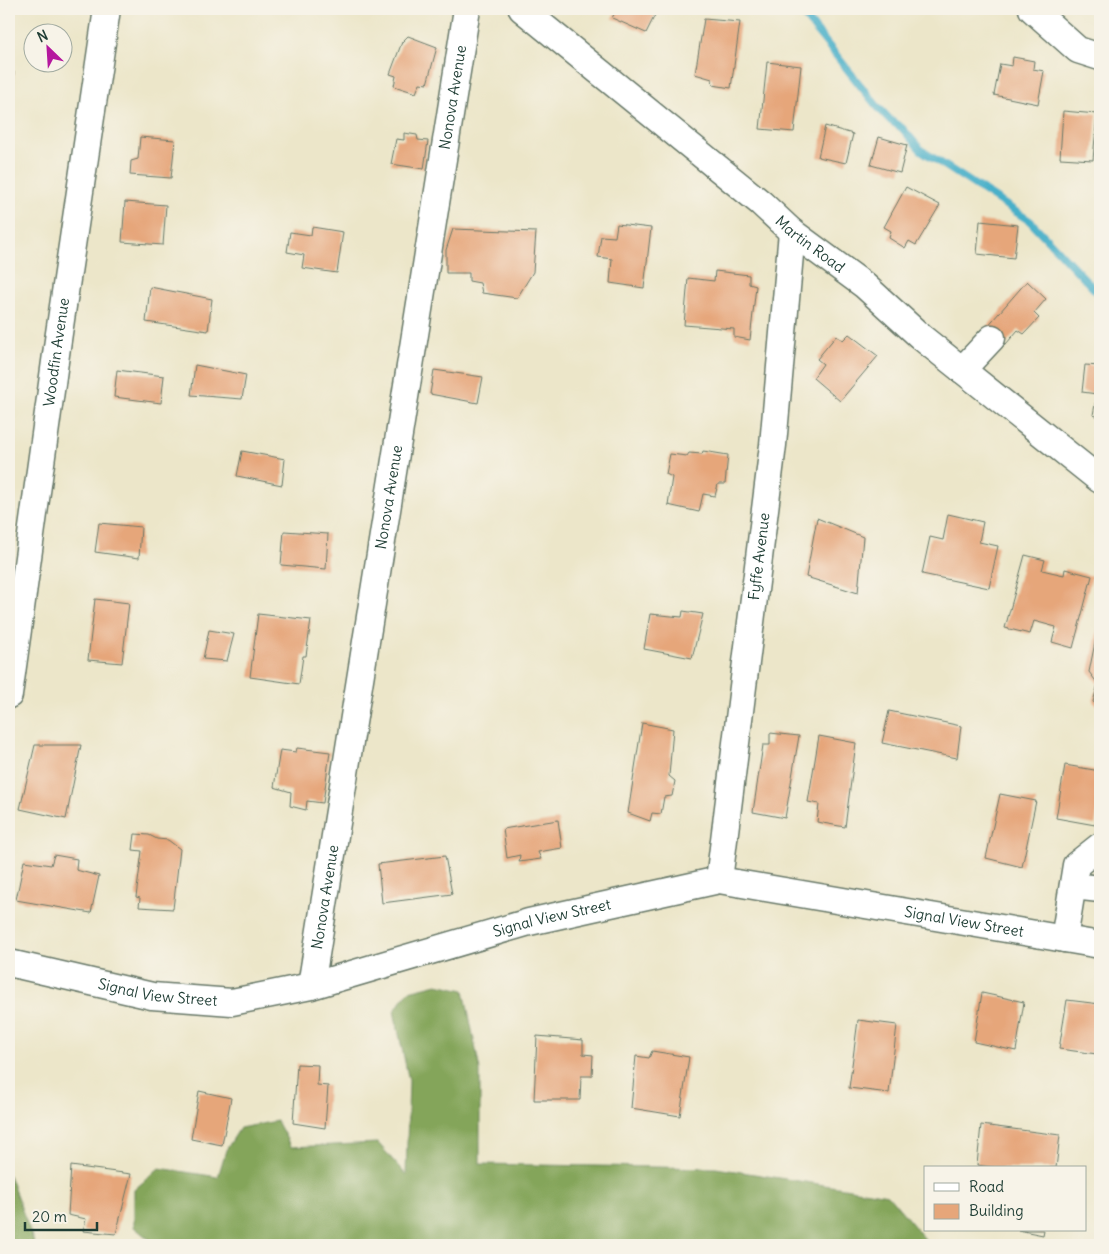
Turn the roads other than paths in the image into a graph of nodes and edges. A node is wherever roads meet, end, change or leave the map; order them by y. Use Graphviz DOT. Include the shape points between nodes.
graph roads {
  1 [pos="107,9"];
  2 [pos="467,9"];
  3 [pos="522,9"];
  4 [pos="1032,9"];
  5 [pos="1100,57"];
  6 [pos="792,232"];
  7 [pos="992,338"];
  8 [pos="962,370"];
  9 [pos="1100,480"];
  10 [pos="9,695"];
  11 [pos="1100,846"];
  12 [pos="719,880"];
  13 [pos="1072,886"];
  14 [pos="1100,890"];
  15 [pos="1064,939"];
  16 [pos="1100,945"];
  17 [pos="9,963"];
  18 [pos="311,986"];
  1 -- 10 [label="street, Woodfin Avenue"];
  2 -- 18 [label="street, Nonova Avenue"];
  3 -- 6 [label="street, Martin Road" via="761,203"];
  4 -- 5 [label="street" via="1078,50"];
  6 -- 8 [label="street, Martin Road" via="864,285"];
  6 -- 12 [label="street, Fyffe Avenue" via="773,445"];
  7 -- 8 [label="street"];
  8 -- 9 [label="street, Martin Road"];
  11 -- 13 [label="street" via="1076,865"];
  12 -- 15 [label="street, Signal View Street"];
  12 -- 18 [label="street, Signal View Street" via="529,922"];
  13 -- 14 [label="street"];
  13 -- 15 [label="street"];
  15 -- 16 [label="street, Signal View Street"];
  17 -- 18 [label="street, Signal View Street" via="152,996 232,1002"];
}
